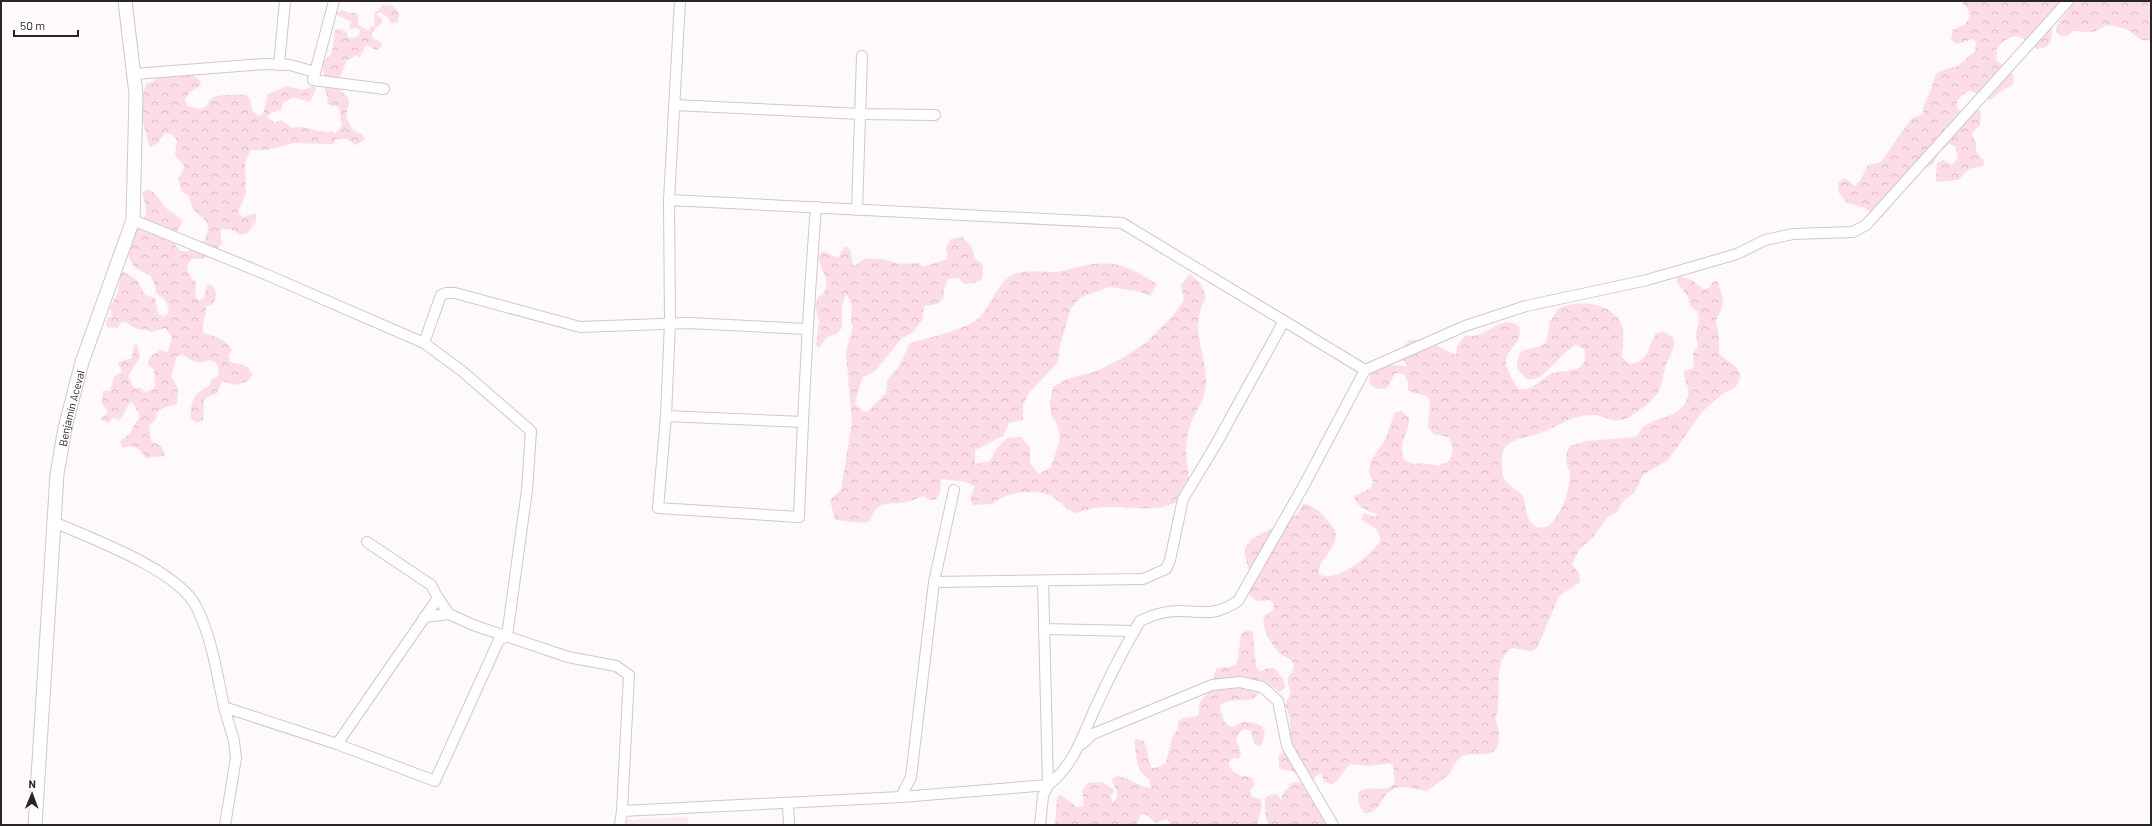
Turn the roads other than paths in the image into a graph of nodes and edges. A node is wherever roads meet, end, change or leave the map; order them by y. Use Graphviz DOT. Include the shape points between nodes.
graph roads {
  1 [pos="124,1"];
  2 [pos="284,1"];
  3 [pos="334,1"];
  4 [pos="680,1"];
  5 [pos="2068,1"];
  6 [pos="862,56"];
  7 [pos="279,65"];
  8 [pos="315,72"];
  9 [pos="134,74"];
  10 [pos="384,89"];
  11 [pos="674,105"];
  12 [pos="861,114"];
  13 [pos="935,115"];
  14 [pos="669,200"];
  15 [pos="816,207"];
  16 [pos="857,210"];
  17 [pos="133,220"];
  18 [pos="1284,321"];
  19 [pos="670,323"];
  20 [pos="806,330"];
  21 [pos="424,343"];
  22 [pos="1364,370"];
  23 [pos="666,416"];
  24 [pos="803,422"];
  25 [pos="954,490"];
  26 [pos="54,522"];
  27 [pos="367,542"];
  28 [pos="1043,581"];
  29 [pos="934,582"];
  30 [pos="438,598"];
  31 [pos="449,614"];
  32 [pos="424,617"];
  33 [pos="1044,629"];
  34 [pos="1134,631"];
  35 [pos="507,636"];
  36 [pos="224,708"];
  37 [pos="337,744"];
  38 [pos="1079,747"];
  39 [pos="1048,785"];
  40 [pos="901,797"];
  41 [pos="788,803"];
  42 [pos="622,811"];
  43 [pos="36,825"];
  44 [pos="225,825"];
  45 [pos="620,825"];
  46 [pos="790,825"];
  47 [pos="1040,825"];
  48 [pos="1333,825"];
  1 -- 9 [label="street, Benjamín Aceval"];
  2 -- 7 [label="street"];
  3 -- 8 [label="street"];
  4 -- 11 [label="street"];
  5 -- 22 [label="street" via="1866,225 1853,232 1793,234 1765,240 1737,254 1647,280 1526,306 1465,326"];
  6 -- 12 [label="street"];
  7 -- 8 [label="street" via="290,65"];
  7 -- 9 [label="street"];
  8 -- 10 [label="street" via="313,80"];
  9 -- 17 [label="street, Benjamín Aceval" via="136,102"];
  11 -- 12 [label="street"];
  11 -- 14 [label="street"];
  12 -- 13 [label="street"];
  12 -- 16 [label="street"];
  14 -- 15 [label="street"];
  14 -- 19 [label="street"];
  15 -- 16 [label="street"];
  15 -- 20 [label="street"];
  16 -- 18 [label="street" via="1122,223"];
  17 -- 21 [label="street"];
  17 -- 26 [label="street, Benjamín Aceval" via="82,362 57,474"];
  18 -- 22 [label="street"];
  18 -- 28 [label="street" via="1183,499 1166,569 1143,579"];
  19 -- 20 [label="street"];
  19 -- 21 [label="street" via="580,327 455,293 446,293 441,296"];
  19 -- 23 [label="street"];
  20 -- 24 [label="street"];
  21 -- 35 [label="street" via="462,371 531,431 527,490"];
  22 -- 34 [label="street" via="1303,487 1238,601 1211,613 1179,611 1157,614 1140,621"];
  23 -- 24 [label="street"];
  23 -- 24 [label="street" via="658,508 800,517"];
  25 -- 29 [label="street"];
  26 -- 36 [label="street" via="146,564 177,583 197,607 212,651"];
  26 -- 43 [label="street, Benjamín Aceval"];
  27 -- 30 [label="street" via="431,585"];
  28 -- 29 [label="street"];
  28 -- 33 [label="street"];
  29 -- 40 [label="street" via="912,777"];
  30 -- 31 [label="street"];
  30 -- 32 [label="street"];
  31 -- 32 [label="street"];
  31 -- 35 [label="street"];
  32 -- 37 [label="street"];
  33 -- 34 [label="street"];
  33 -- 39 [label="street"];
  34 -- 38 [label="street" via="1098,700"];
  35 -- 37 [label="street" via="499,640 435,782"];
  35 -- 42 [label="street" via="568,657 616,666 629,675"];
  36 -- 37 [label="street"];
  36 -- 44 [label="street" via="234,741 236,758"];
  38 -- 39 [label="street" via="1060,776"];
  38 -- 48 [label="street" via="1093,734 1212,685 1240,682 1262,687 1278,701 1287,746"];
  39 -- 40 [label="street"];
  39 -- 47 [label="street" via="1043,796"];
  40 -- 41 [label="street"];
  41 -- 42 [label="street"];
  41 -- 46 [label="street"];
  42 -- 45 [label="street"];
}
